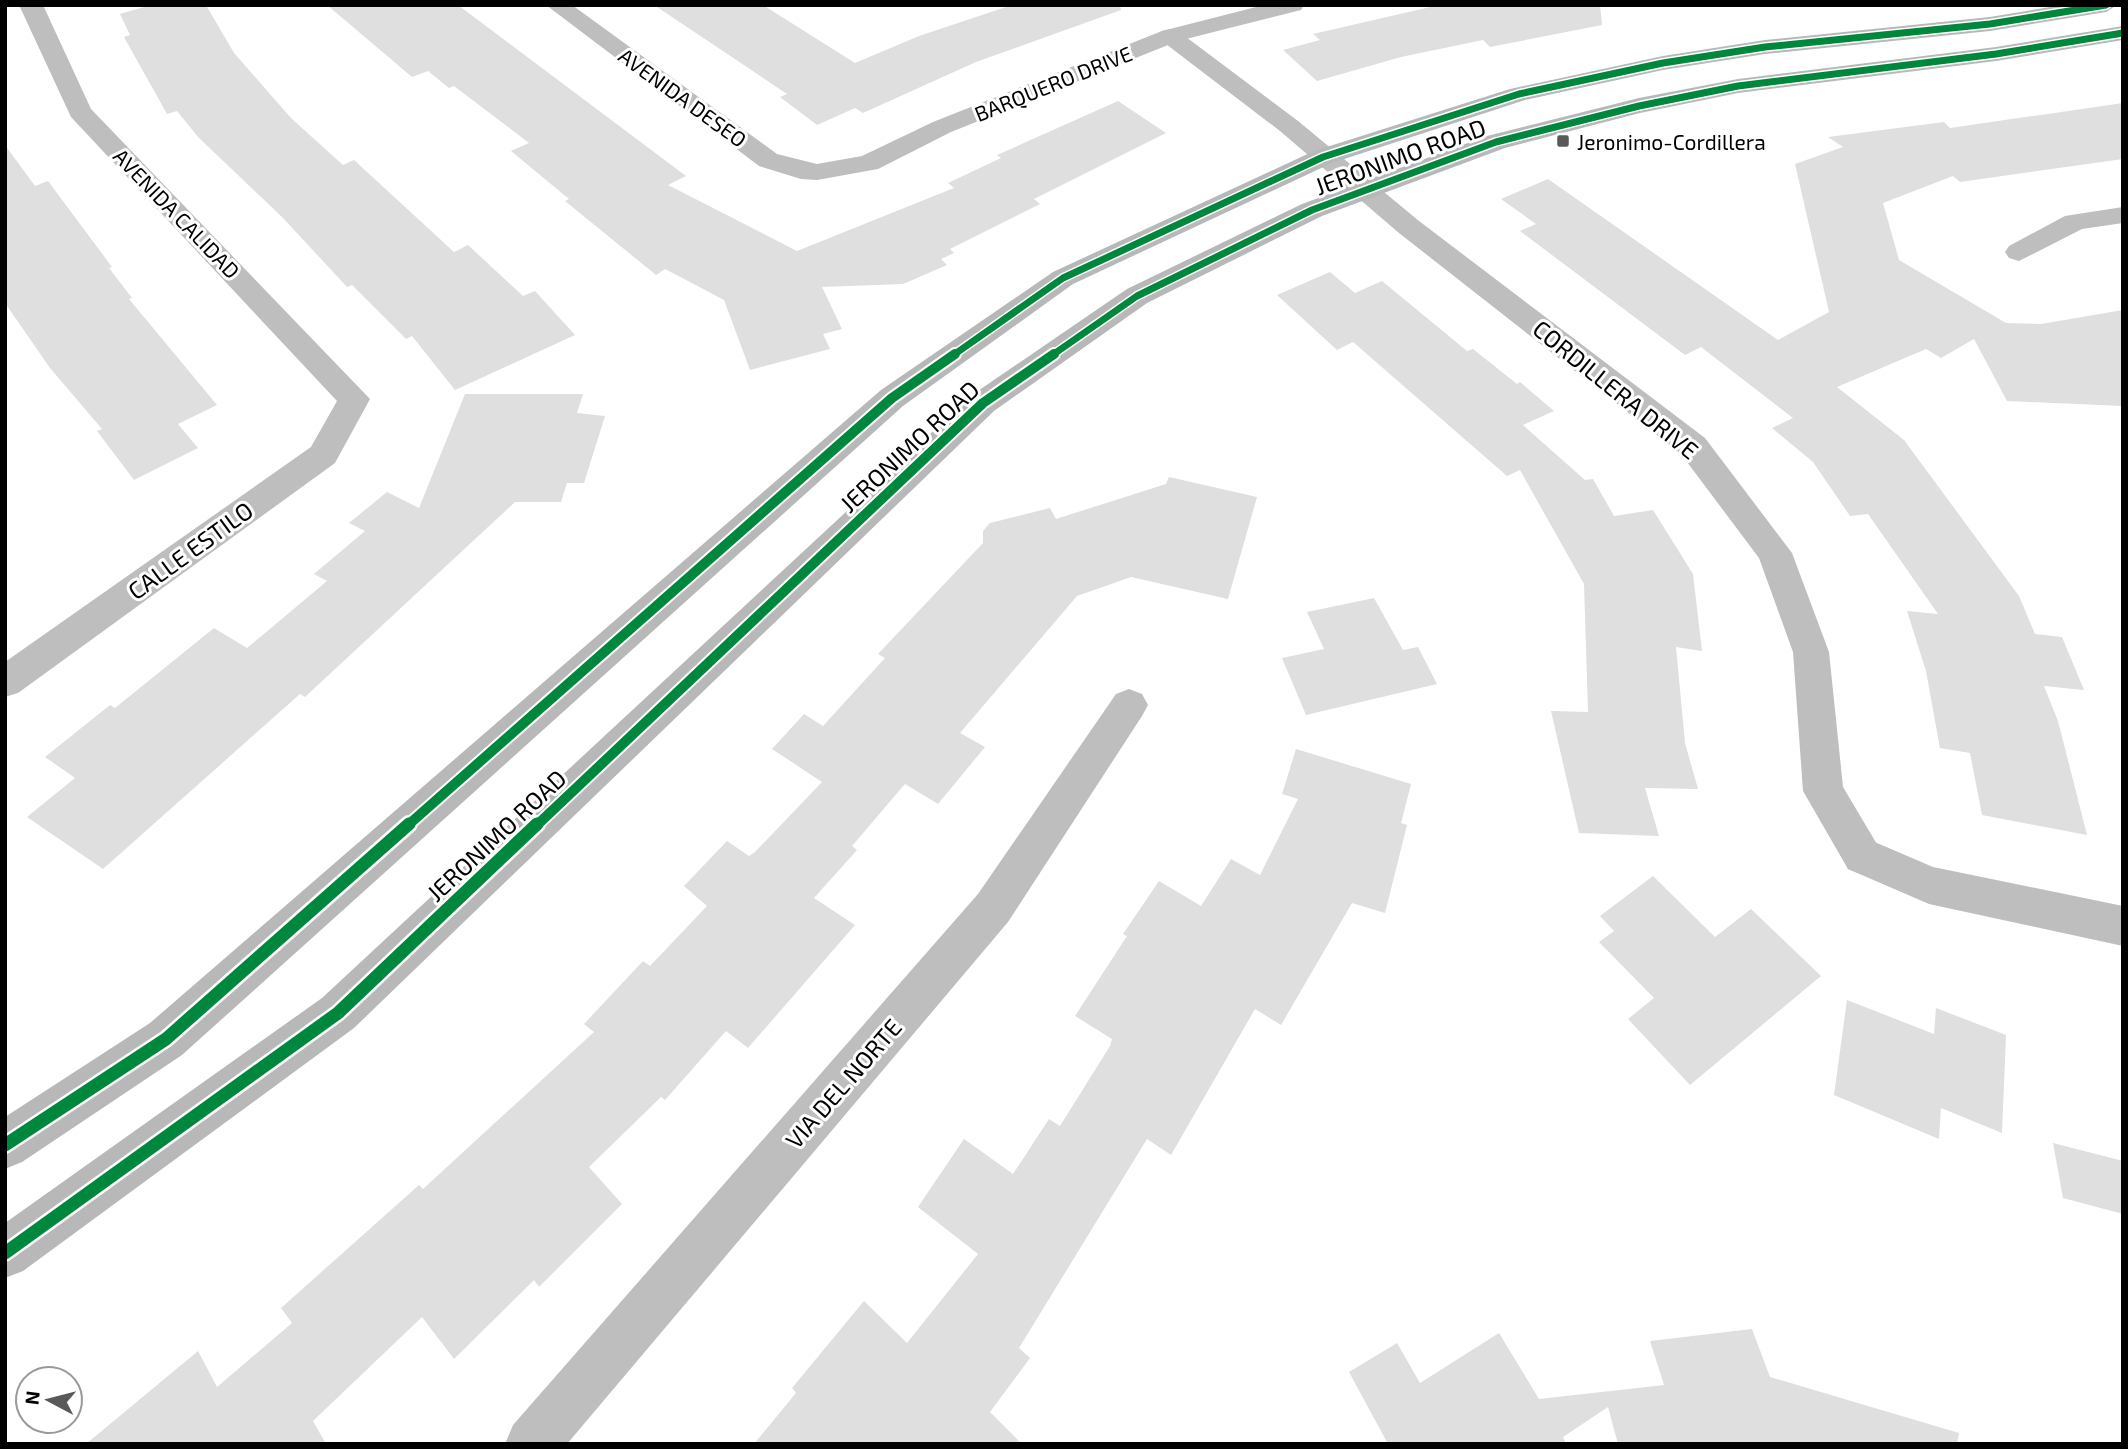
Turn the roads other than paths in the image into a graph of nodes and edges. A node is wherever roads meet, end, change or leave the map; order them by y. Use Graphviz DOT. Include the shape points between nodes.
graph roads {
  1 [pos="31,5"];
  2 [pos="556,5"];
  3 [pos="1293,5"];
  4 [pos="2106,5"];
  5 [pos="2123,33"];
  6 [pos="1170,36"];
  7 [pos="1324,157"];
  8 [pos="817,172"];
  9 [pos="1364,189"];
  10 [pos="2123,215"];
  11 [pos="2019,252"];
  12 [pos="354,400"];
  13 [pos="5,682"];
  14 [pos="1129,705"];
  15 [pos="2123,926"];
  16 [pos="5,1145"];
  17 [pos="5,1253"];
  18 [pos="532,1444"];
  1 -- 12 [label="street, AVENIDA CALIDAD" via="80,112"];
  2 -- 8 [label="street, AVENIDA DESEO" via="768,160"];
  3 -- 6 [label="street, BARQUERO DRIVE"];
  4 -- 7 [label="main road, JERONIMO ROAD" via="1990,24 1765,47 1663,63 1519,94"];
  5 -- 9 [label="main road, JERONIMO ROAD" via="1738,86 1639,106 1496,142"];
  6 -- 7 [label="street, CORDILLERA DRIVE"];
  6 -- 8 [label="street, BARQUERO DRIVE" via="942,127 869,163"];
  7 -- 9 [label="street, CORDILLERA DRIVE"];
  7 -- 16 [label="main road, JERONIMO ROAD" via="1063,278 892,398 166,1039"];
  9 -- 15 [label="street, CORDILLERA DRIVE" via="1693,446 1775,553 1811,652 1822,791 1863,856 1929,885"];
  9 -- 17 [label="main road, JERONIMO ROAD" via="1137,296 983,403 338,1013"];
  10 -- 11 [label="street" via="2075,222"];
  12 -- 13 [label="street, CALLE ESTILO" via="323,455"];
  14 -- 18 [label="street, VIA DEL NORTE" via="993,908"];
}
